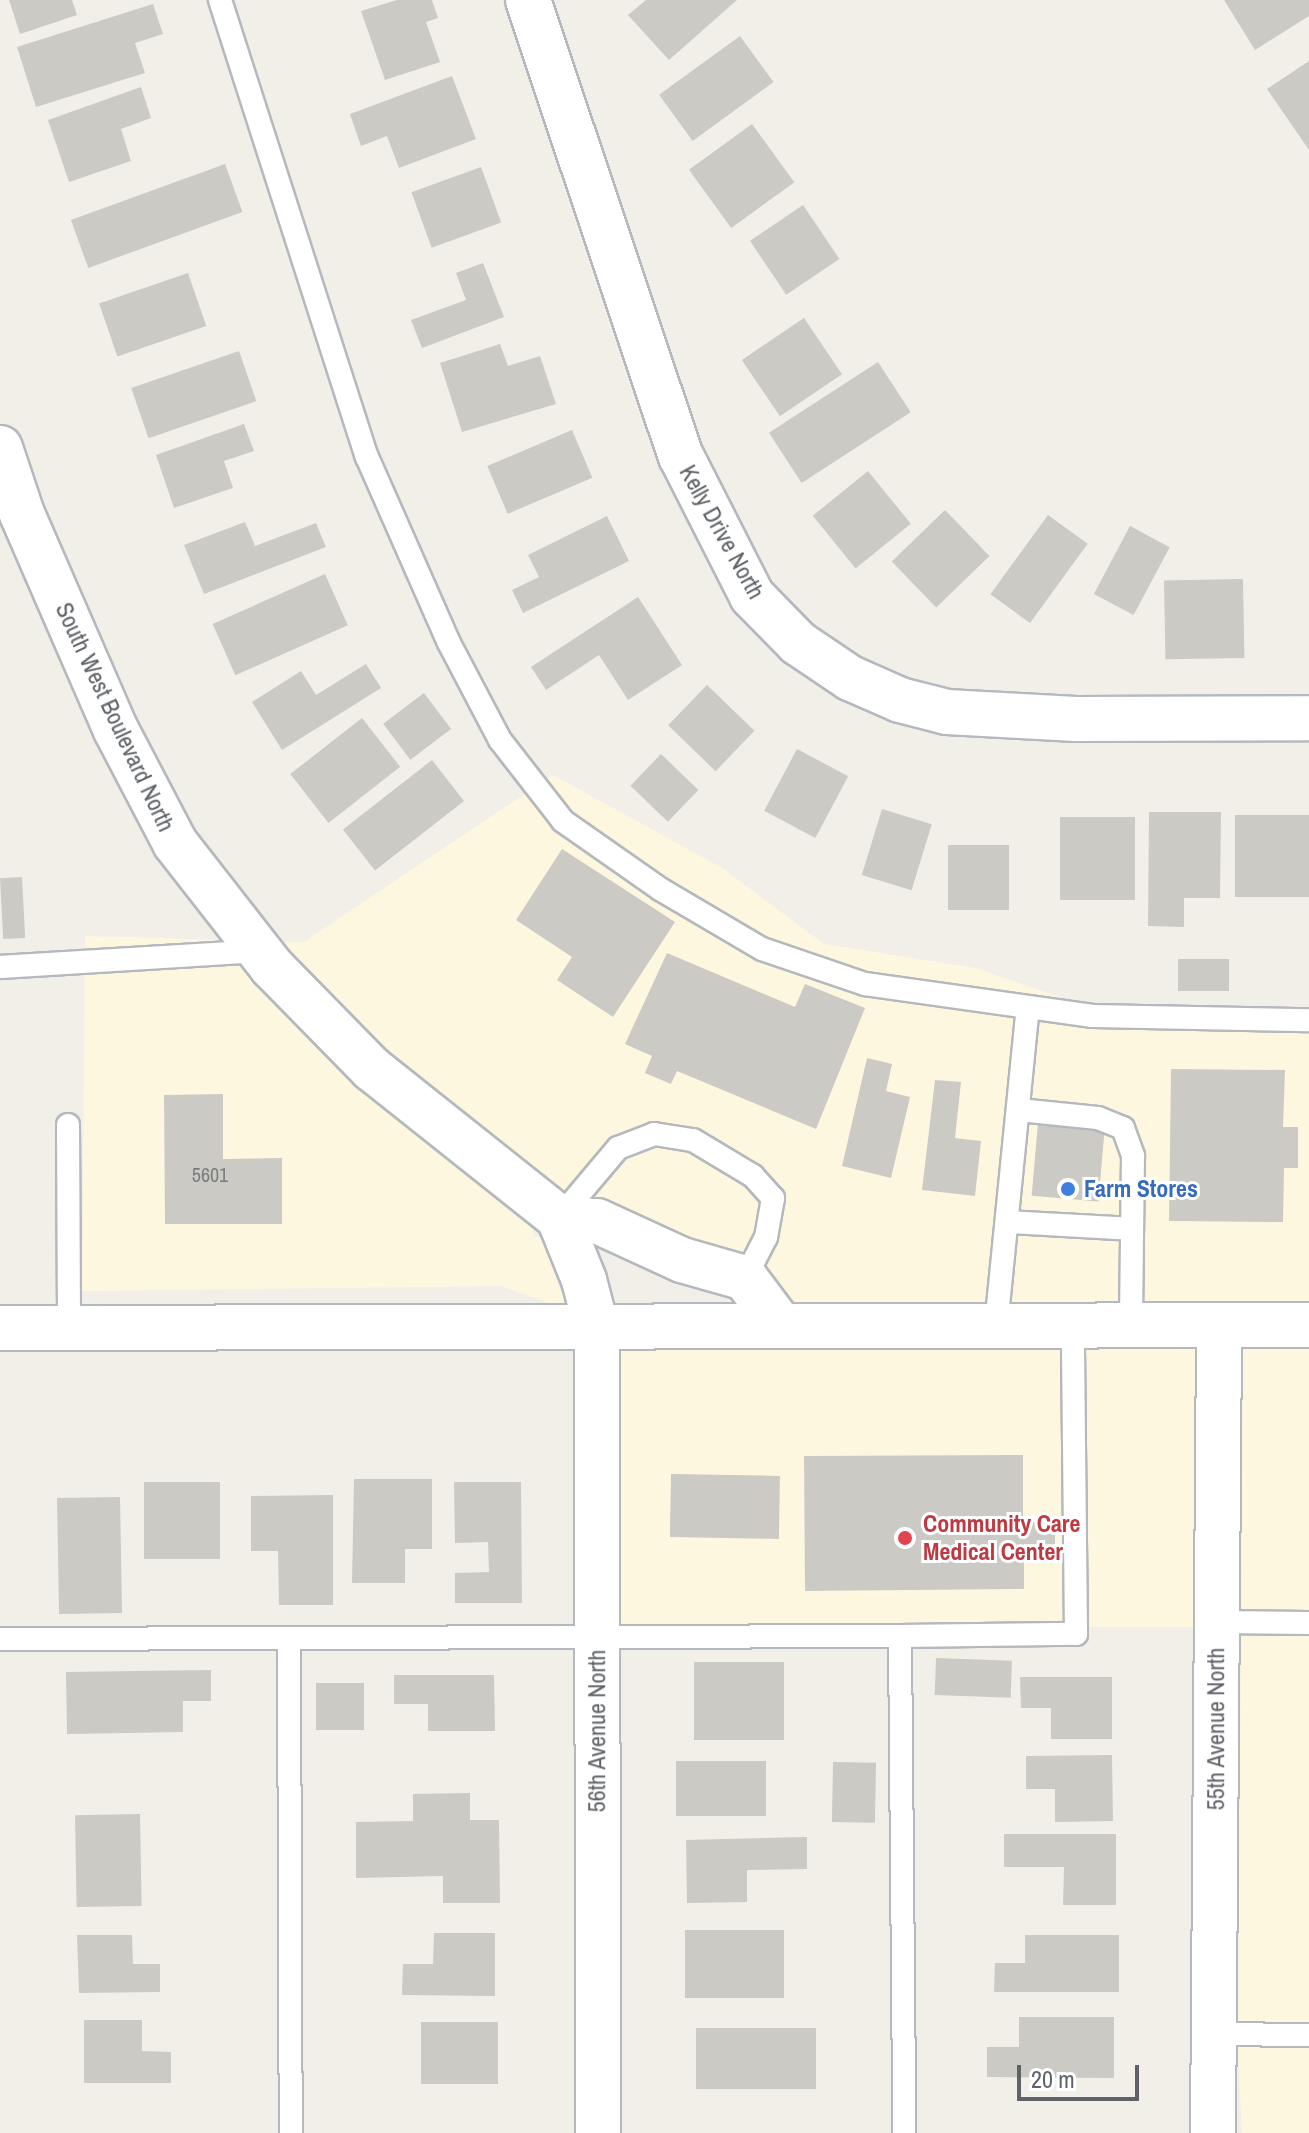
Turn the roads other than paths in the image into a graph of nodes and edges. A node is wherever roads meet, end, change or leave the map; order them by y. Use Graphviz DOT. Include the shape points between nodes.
graph roads {
  1 [pos="220,0"];
  2 [pos="528,0"];
  3 [pos="0,448"];
  4 [pos="11,516"];
  5 [pos="1309,718"];
  6 [pos="261,951"];
  7 [pos="0,967"];
  8 [pos="1028,1008"];
  9 [pos="1309,1020"];
  10 [pos="1019,1110"];
  11 [pos="68,1125"];
  12 [pos="559,1218"];
  13 [pos="1008,1222"];
  14 [pos="1132,1229"];
  15 [pos="745,1278"];
  16 [pos="1309,1325"];
  17 [pos="781,1326"];
  18 [pos="996,1326"];
  19 [pos="1073,1326"];
  20 [pos="1131,1326"];
  21 [pos="1219,1326"];
  22 [pos="0,1328"];
  23 [pos="69,1328"];
  24 [pos="597,1330"];
  25 [pos="1217,1622"];
  26 [pos="1309,1623"];
  27 [pos="900,1636"];
  28 [pos="0,1639"];
  29 [pos="289,1639"];
  30 [pos="597,1639"];
  31 [pos="1214,2034"];
  32 [pos="1309,2035"];
  33 [pos="291,2133"];
  34 [pos="598,2133"];
  35 [pos="904,2133"];
  36 [pos="1213,2133"];
  1 -- 8 [label="lane" via="367,457 448,641 500,740 563,821 660,889 762,949 865,984"];
  2 -- 5 [label="street, Kelly Drive North" via="681,456 752,596 798,643 850,678 900,700 947,712 1076,719"];
  3 -- 4 [label="street, South West Boulevard North"];
  4 -- 6 [label="street, South West Boulevard North" via="175,843"];
  6 -- 7 [label="lane"];
  6 -- 12 [label="street, South West Boulevard North" via="372,1069"];
  8 -- 9 [label="lane" via="1093,1016"];
  8 -- 10 [label="lane"];
  10 -- 13 [label="lane"];
  10 -- 14 [label="lane" via="1098,1118 1123,1128 1133,1156"];
  11 -- 23 [label="lane"];
  12 -- 15 [label="street" via="597,1221 682,1260"];
  12 -- 15 [label="lane" via="618,1148 654,1134 693,1140 753,1176 773,1198 766,1237"];
  12 -- 24 [label="street, South West Boulevard North"];
  13 -- 14 [label="lane"];
  13 -- 18 [label="lane"];
  14 -- 20 [label="lane"];
  15 -- 17 [label="street"];
  16 -- 21 [label="street"];
  17 -- 18 [label="street"];
  17 -- 24 [label="street"];
  18 -- 19 [label="street"];
  19 -- 20 [label="street"];
  19 -- 27 [label="lane" via="1076,1634"];
  20 -- 21 [label="street"];
  21 -- 25 [label="street, 55th Avenue North"];
  22 -- 23 [label="street"];
  23 -- 24 [label="street"];
  24 -- 30 [label="street, 56th Avenue North"];
  25 -- 26 [label="lane"];
  25 -- 31 [label="street, 55th Avenue North"];
  27 -- 30 [label="lane"];
  27 -- 35 [label="lane"];
  28 -- 29 [label="lane"];
  29 -- 30 [label="lane"];
  29 -- 33 [label="lane"];
  30 -- 34 [label="street, 56th Avenue North"];
  31 -- 32 [label="lane"];
  31 -- 36 [label="street, 55th Avenue North"];
}
